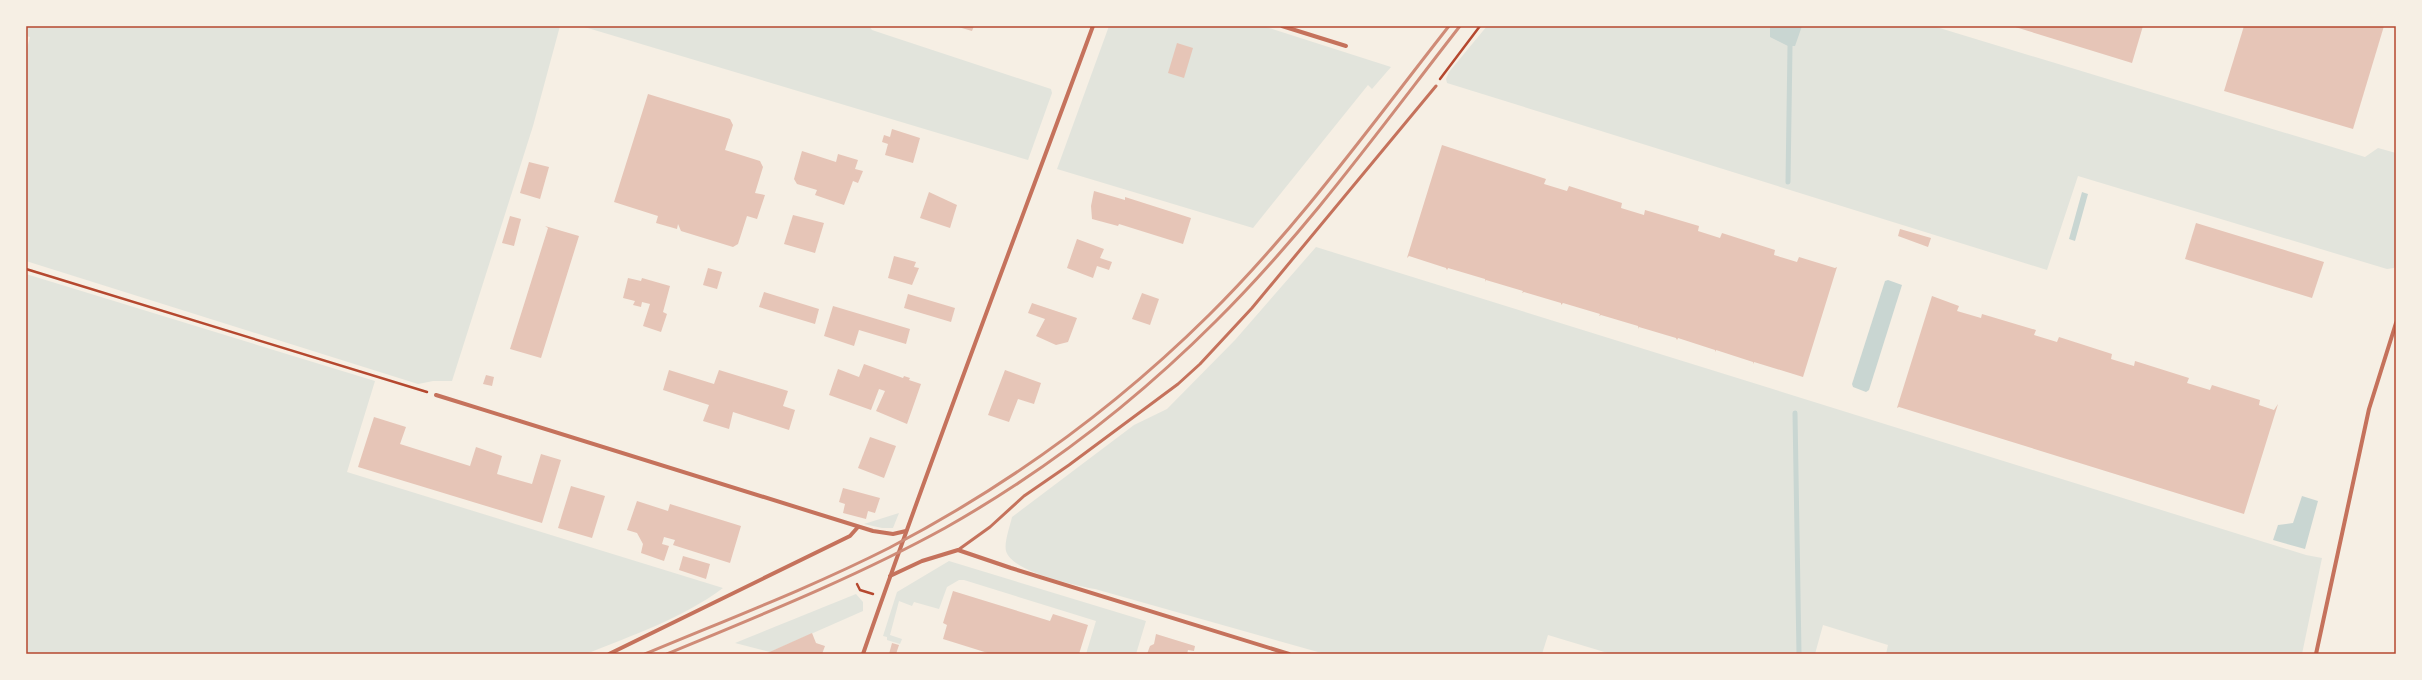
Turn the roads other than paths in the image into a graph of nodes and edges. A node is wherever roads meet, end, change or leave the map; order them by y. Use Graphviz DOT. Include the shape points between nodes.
graph roads {
  1 [pos="1093,26"];
  2 [pos="1282,26"];
  3 [pos="1346,46"];
  4 [pos="1436,86"];
  5 [pos="2396,323"];
  6 [pos="436,395"];
  7 [pos="858,527"];
  8 [pos="906,531"];
  9 [pos="958,550"];
  10 [pos="890,576"];
  11 [pos="609,654"];
  12 [pos="864,654"];
  13 [pos="1289,654"];
  14 [pos="2316,654"];
  1 -- 8 [label="street"];
  2 -- 3 [label="street"];
  4 -- 9 [label="lane" via="1252,308 1200,364 1070,465 1024,496 990,527"];
  5 -- 14 [label="street" via="2369,409"];
  6 -- 7 [label="street"];
  7 -- 8 [label="street" via="887,534"];
  7 -- 11 [label="street" via="850,536"];
  8 -- 10 [label="street"];
  9 -- 10 [label="street" via="922,561"];
  9 -- 13 [label="street" via="1018,571"];
  10 -- 12 [label="street"];
}
